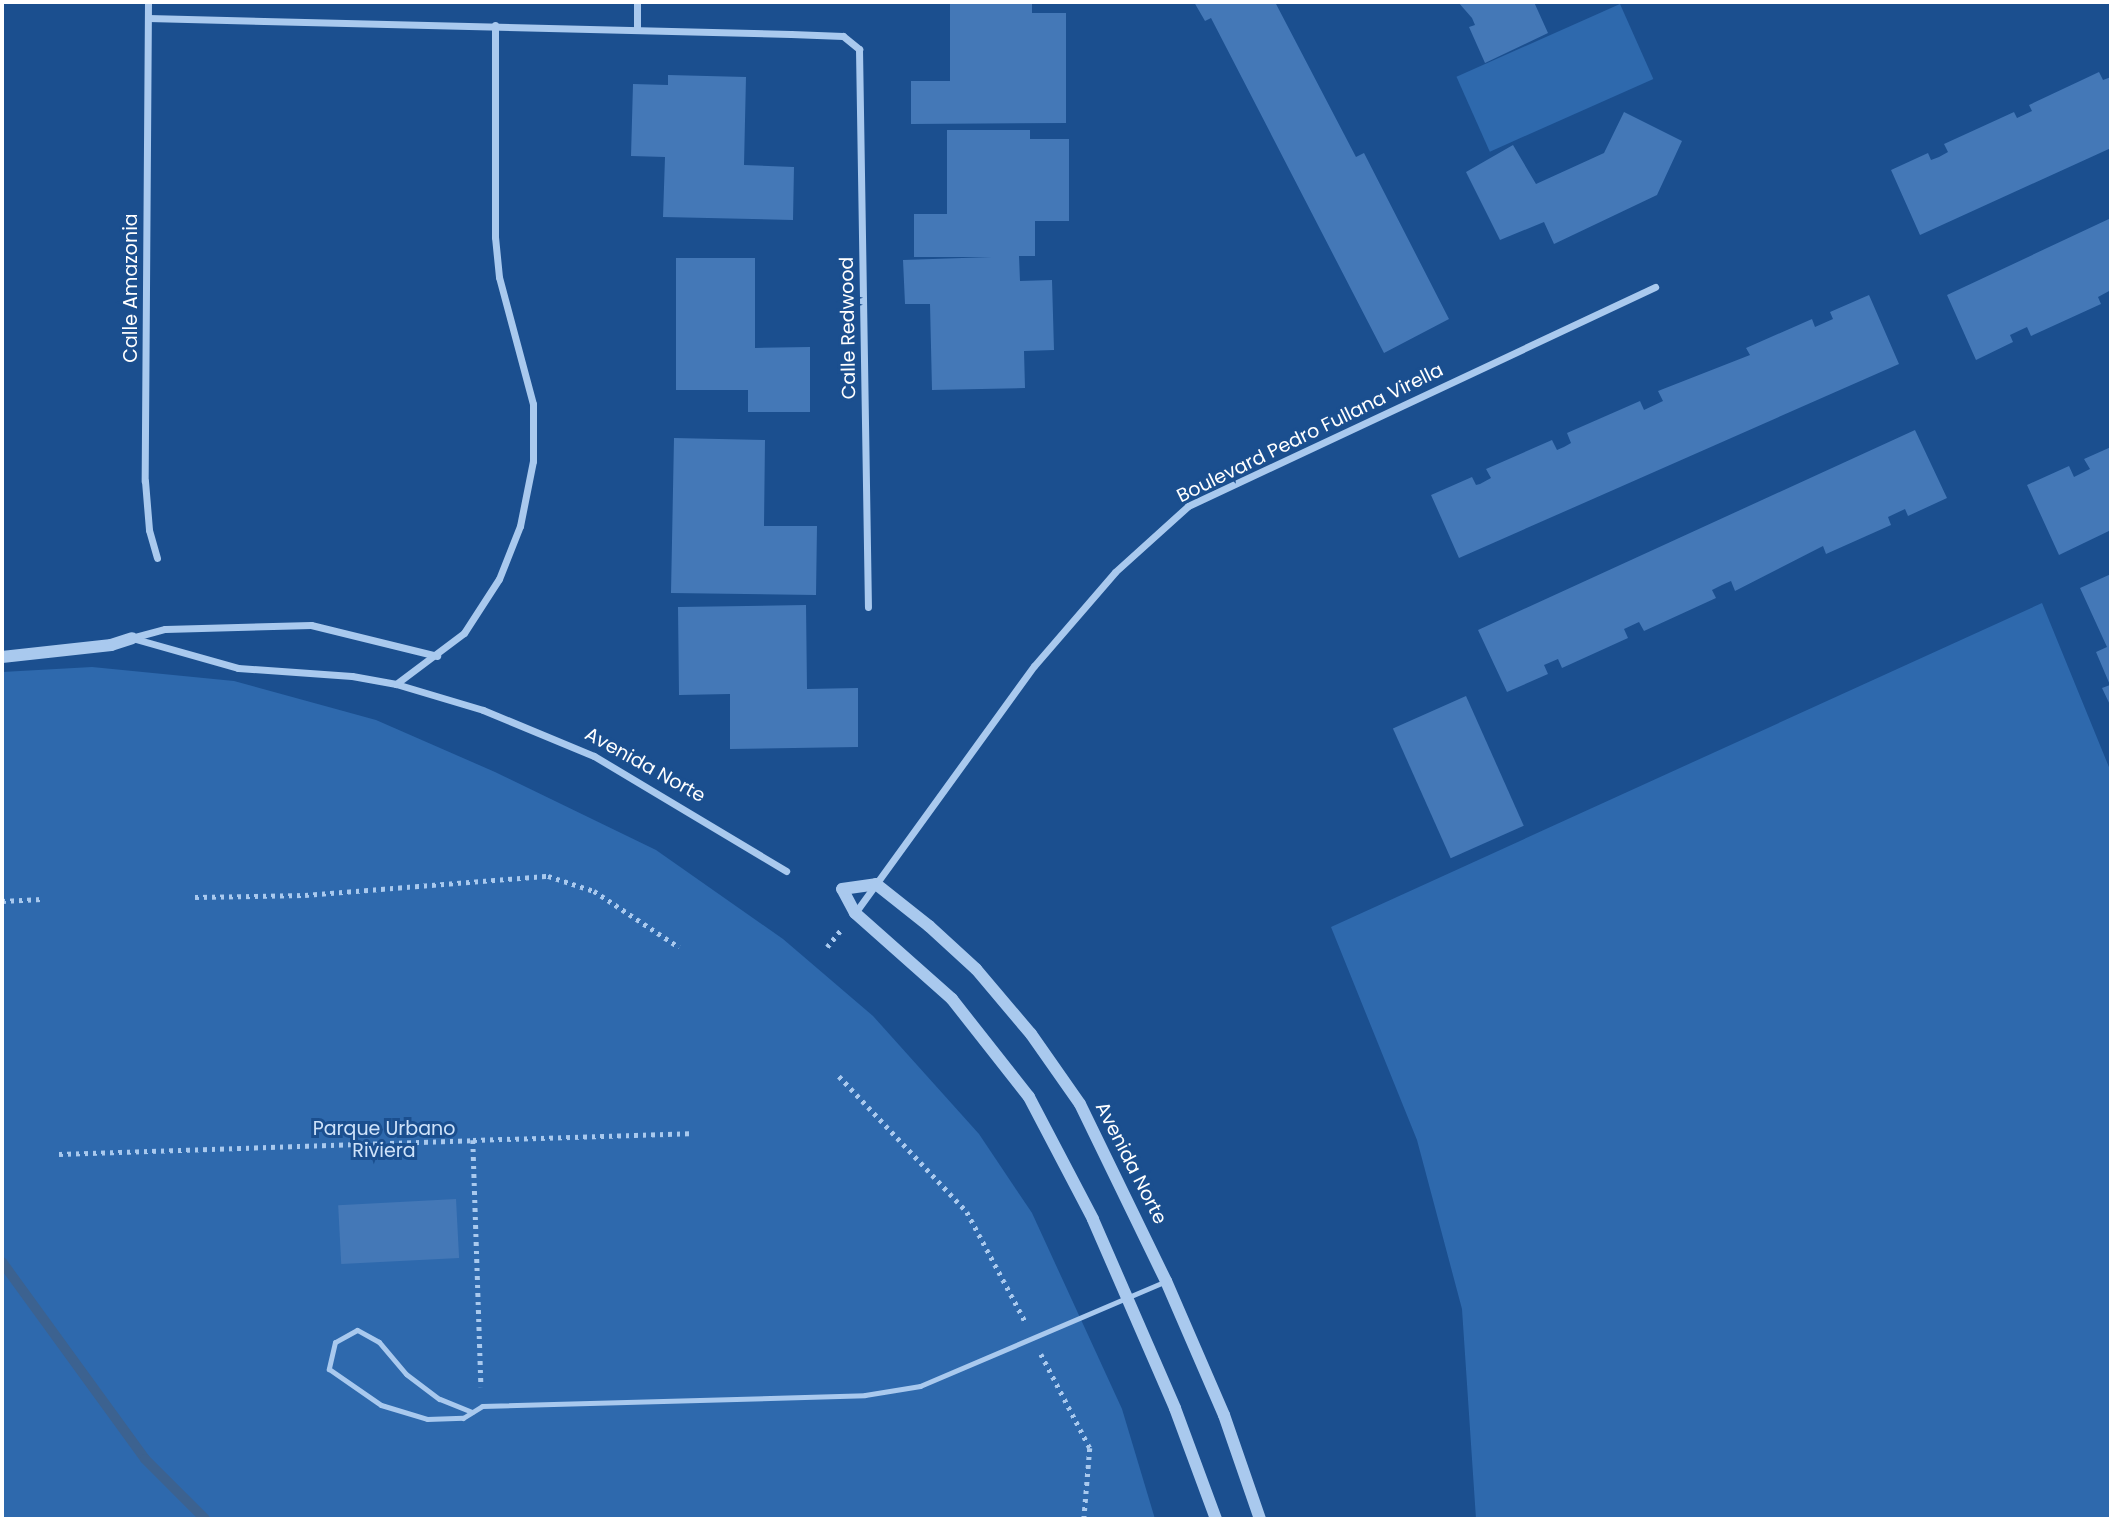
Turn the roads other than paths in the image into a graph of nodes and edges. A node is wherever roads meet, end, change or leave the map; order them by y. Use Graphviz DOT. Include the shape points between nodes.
graph roads {
  1 [pos="148,2"];
  2 [pos="638,2"];
  3 [pos="148,18"];
  4 [pos="495,25"];
  5 [pos="637,29"];
  6 [pos="1655,287"];
  7 [pos="157,558"];
  8 [pos="868,607"];
  9 [pos="132,638"];
  10 [pos="437,656"];
  11 [pos="2,657"];
  12 [pos="396,684"];
  13 [pos="786,872"];
  14 [pos="876,884"];
  15 [pos="855,913"];
  16 [pos="1167,1281"];
  17 [pos="1127,1298"];
  18 [pos="472,1412"];
  19 [pos="1216,1519"];
  20 [pos="1260,1519"];
  1 -- 3 [label="street, Calle Amazonia"];
  2 -- 5 [label="street"];
  3 -- 4 [label="street"];
  3 -- 7 [label="street, Calle Amazonia" via="145,481 149,530"];
  4 -- 5 [label="street"];
  4 -- 10 [label="street" via="495,237 499,276 533,404 533,461 520,526 499,579 464,633"];
  5 -- 8 [label="street, Calle Redwood" via="843,36 859,49"];
  6 -- 14 [label="street, Boulevard Pedro Fullana Virella" via="1188,506 1115,572 1034,666"];
  9 -- 10 [label="street" via="164,629 311,625"];
  9 -- 11 [label="street"];
  9 -- 12 [label="street, Avenida Norte" via="238,668 352,676"];
  10 -- 12 [label="street"];
  12 -- 13 [label="street, Avenida Norte" via="483,710 594,756"];
  14 -- 15 [label="street, Boulevard Pedro Fullana Virella"];
  14 -- 15 [label="street" via="842,889"];
  14 -- 16 [label="street, Avenida Norte" via="976,969 1031,1034 1080,1104"];
  15 -- 17 [label="street" via="952,999 1029,1097 1068,1165"];
  16 -- 17 [label="lane"];
  16 -- 20 [label="street, Avenida Norte" via="1224,1415"];
  17 -- 18 [label="lane" via="920,1386 865,1395 482,1406"];
  17 -- 19 [label="street"];
  18 -- 18 [label="lane" via="439,1398 406,1374 379,1342 357,1330 335,1342 329,1369 382,1405 428,1419 463,1418"];
}
